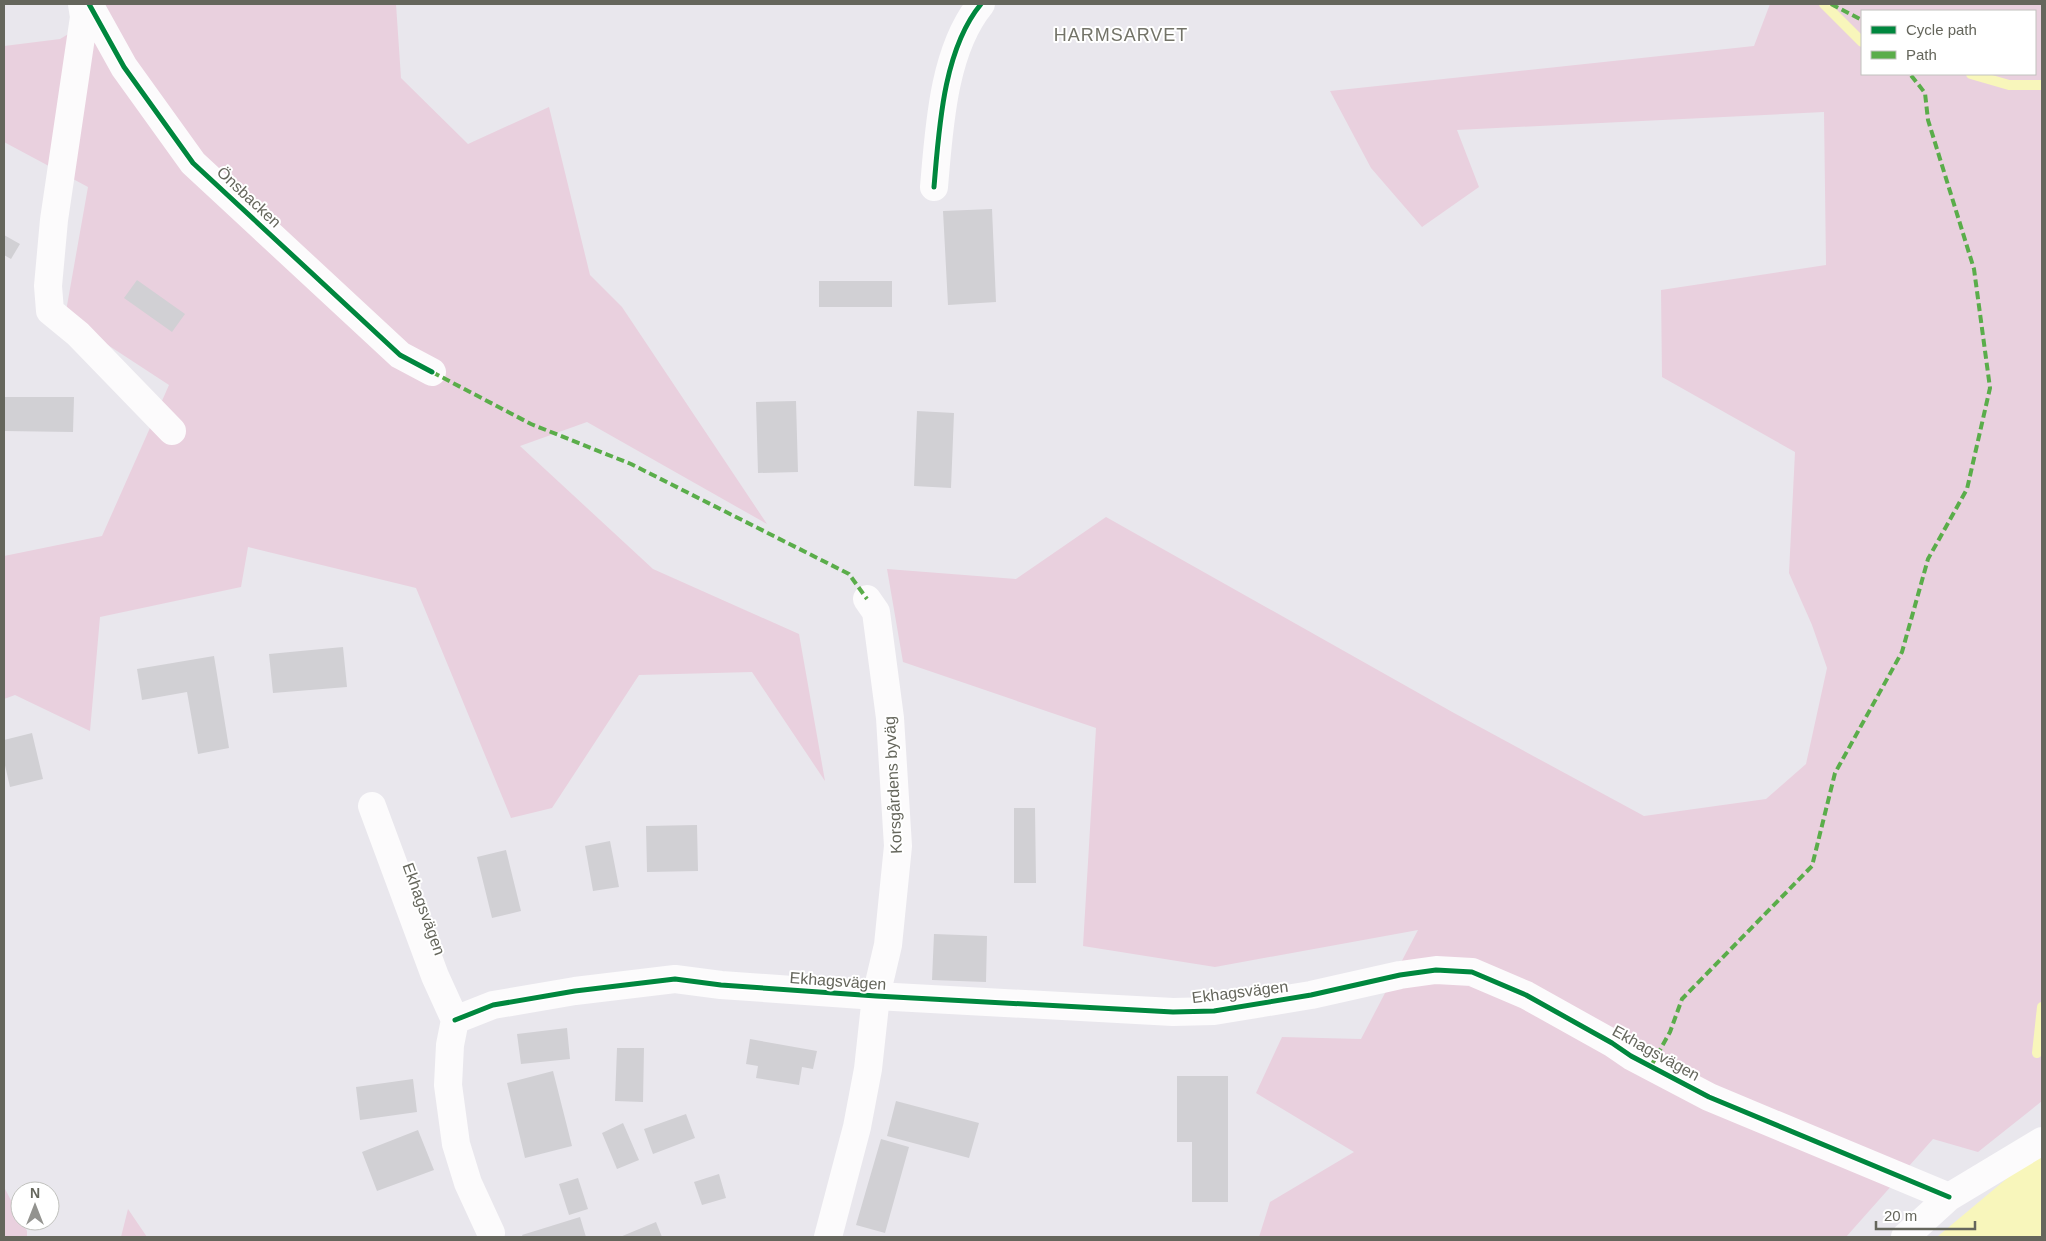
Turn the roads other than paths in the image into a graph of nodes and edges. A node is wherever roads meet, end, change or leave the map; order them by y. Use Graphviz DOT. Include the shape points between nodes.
graph roads {
  1 [pos="82,4"];
  2 [pos="89,4"];
  3 [pos="981,4"];
  4 [pos="934,186"];
  5 [pos="432,372"];
  6 [pos="172,431"];
  7 [pos="867,599"];
  8 [pos="372,806"];
  9 [pos="876,996"];
  10 [pos="455,1020"];
  11 [pos="2042,1141"];
  12 [pos="1949,1197"];
  13 [pos="492,1233"];
  14 [pos="828,1237"];
  15 [pos="1905,1237"];
  1 -- 6 [label="street" via="84,17 54,220 48,286 50,311 78,334"];
  2 -- 5 [label="street, Önsbacken" via="124,67 193,163 400,355"];
  3 -- 4 [label="street" via="960,40 952,65 940,123"];
  7 -- 9 [label="street, Korsgårdens byväg" via="876,612 890,718 898,846 888,945"];
  8 -- 10 [label="street, Ekhagsvägen" via="435,976"];
  9 -- 10 [label="street, Ekhagsvägen" via="675,979 493,1005"];
  9 -- 12 [label="street, Ekhagsvägen" via="1173,1012 1214,1011 1311,995 1400,975 1436,970 1472,972 1526,995 1710,1097"];
  9 -- 14 [label="street, Korsgårdens byväg" via="868,1069 857,1127"];
  10 -- 13 [label="street" via="448,1086 456,1144 468,1183"];
  11 -- 12 [label="street"];
  12 -- 15 [label="street"];
}
